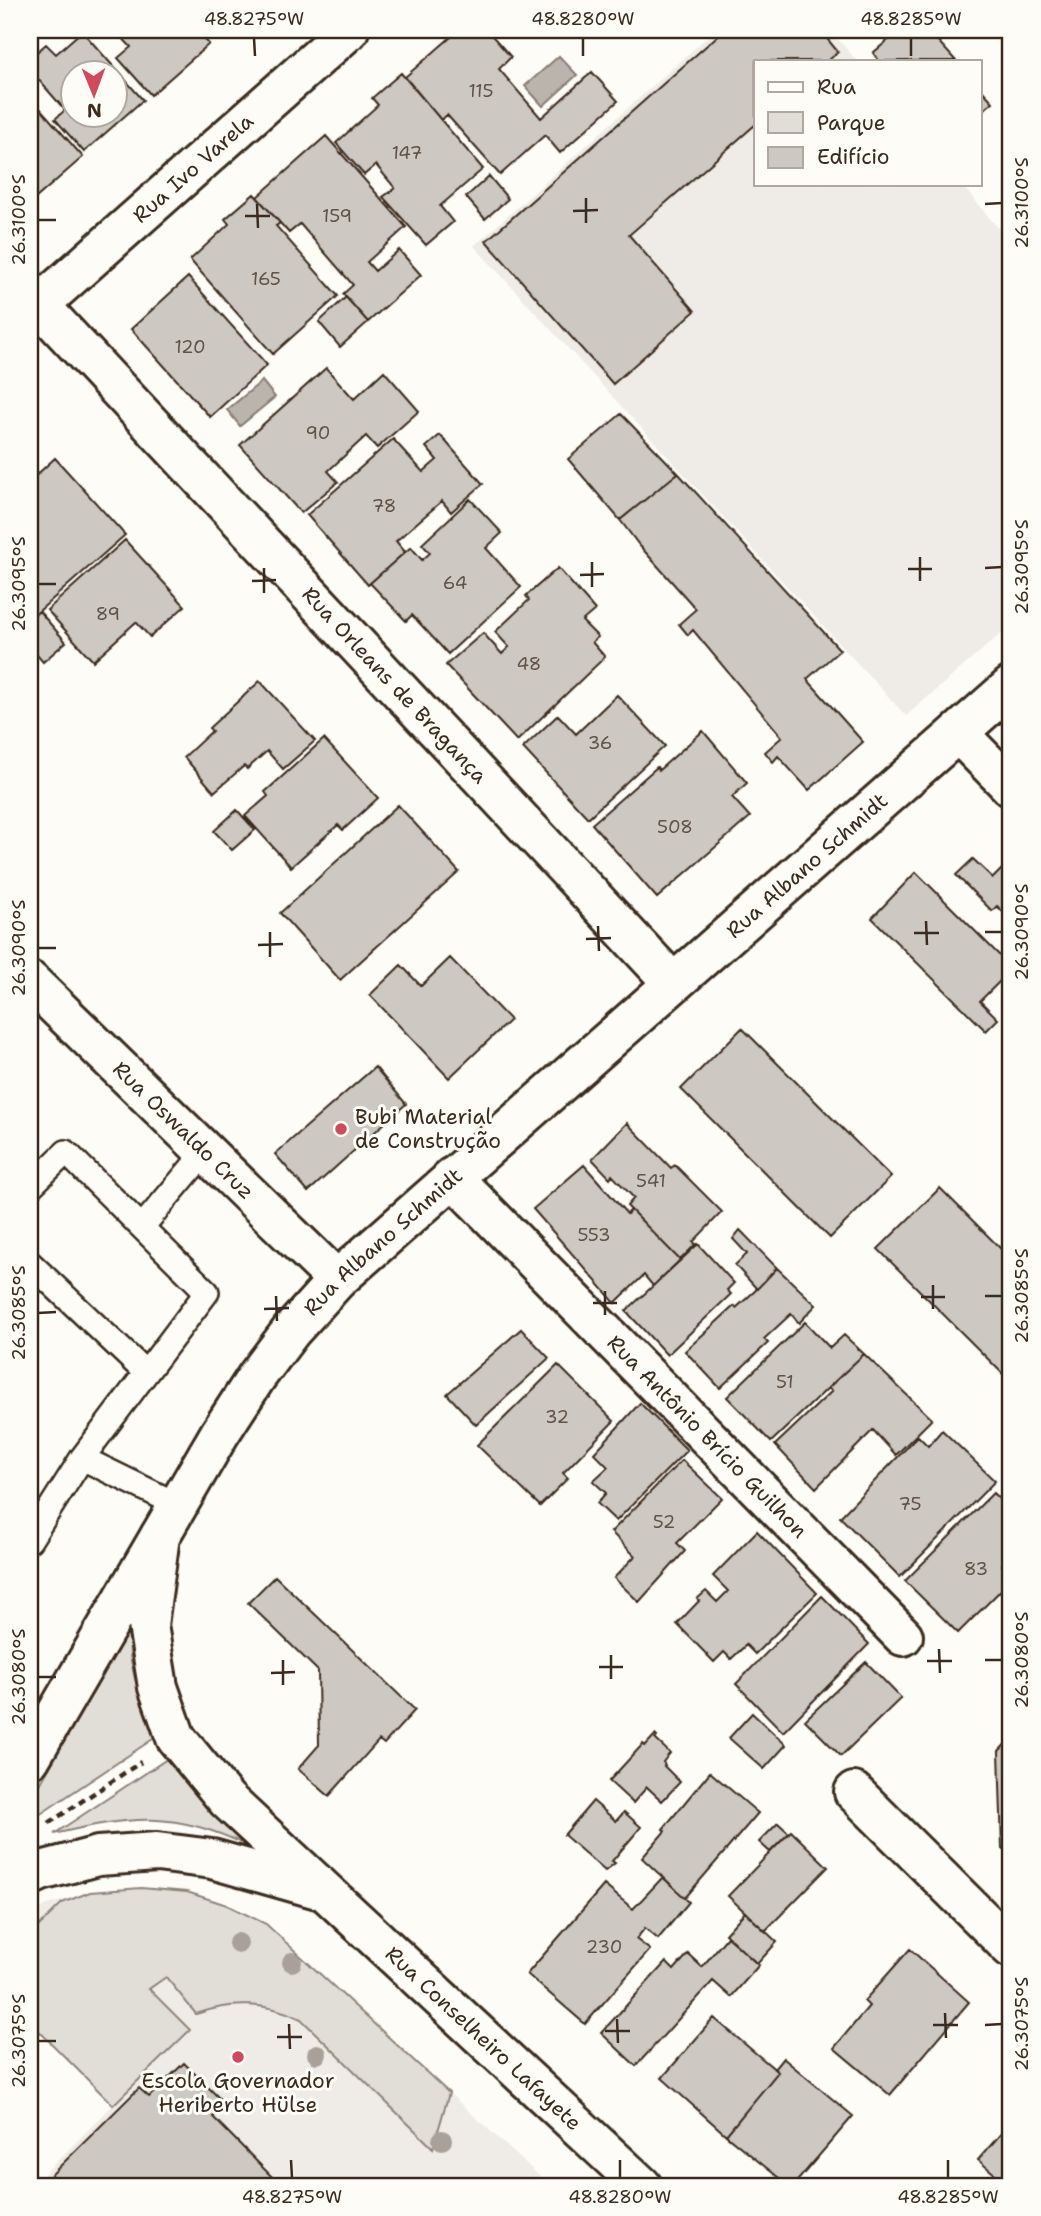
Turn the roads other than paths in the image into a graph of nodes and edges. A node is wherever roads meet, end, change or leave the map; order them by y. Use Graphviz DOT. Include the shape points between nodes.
graph roads {
  1 [pos="349,30"];
  2 [pos="34,300"];
  3 [pos="1011,686"];
  4 [pos="958,733"];
  5 [pos="1011,787"];
  6 [pos="30,981"];
  7 [pos="673,983"];
  8 [pos="205,1152"];
  9 [pos="452,1177"];
  10 [pos="30,1187"];
  11 [pos="142,1227"];
  12 [pos="30,1263"];
  13 [pos="337,1280"];
  14 [pos="146,1373"];
  15 [pos="82,1458"];
  16 [pos="169,1520"];
  17 [pos="30,1540"];
  18 [pos="903,1636"];
  19 [pos="30,1759"];
  20 [pos="854,1792"];
  21 [pos="30,1876"];
  22 [pos="324,1891"];
  23 [pos="1011,1948"];
  24 [pos="642,2186"];
  1 -- 2 [label="street, Rua Ivo Varela"];
  2 -- 7 [label="street, Rua Orleans de Bragança"];
  3 -- 4 [label="street, Rua Albano Schmidt"];
  4 -- 5 [label="street"];
  4 -- 7 [label="street, Rua Albano Schmidt"];
  6 -- 8 [label="street, Rua Oswaldo Cruz"];
  7 -- 9 [label="street, Rua Albano Schmidt"];
  8 -- 11 [label="lane"];
  8 -- 13 [label="street, Rua Oswaldo Cruz"];
  9 -- 13 [label="street, Rua Albano Schmidt"];
  9 -- 18 [label="street, Rua Antônio Brício Guilhon"];
  10 -- 11 [label="lane" via="66,1152"];
  11 -- 14 [label="lane" via="207,1292"];
  12 -- 14 [label="lane"];
  13 -- 16 [label="street, Rua Albano Schmidt" via="257,1376"];
  14 -- 15 [label="lane"];
  15 -- 16 [label="lane"];
  15 -- 17 [label="lane"];
  16 -- 19 [label="street, Rua Albano Schmidt"];
  16 -- 22 [label="street, Rua Conselheiro Lafayete" via="148,1625 158,1687 176,1738 228,1800"];
  20 -- 23 [label="street"];
  21 -- 22 [label="street, Rua Conselheiro Lafayete" via="99,1857 157,1852 212,1859"];
  22 -- 24 [label="street, Rua Conselheiro Lafayete"];
}
